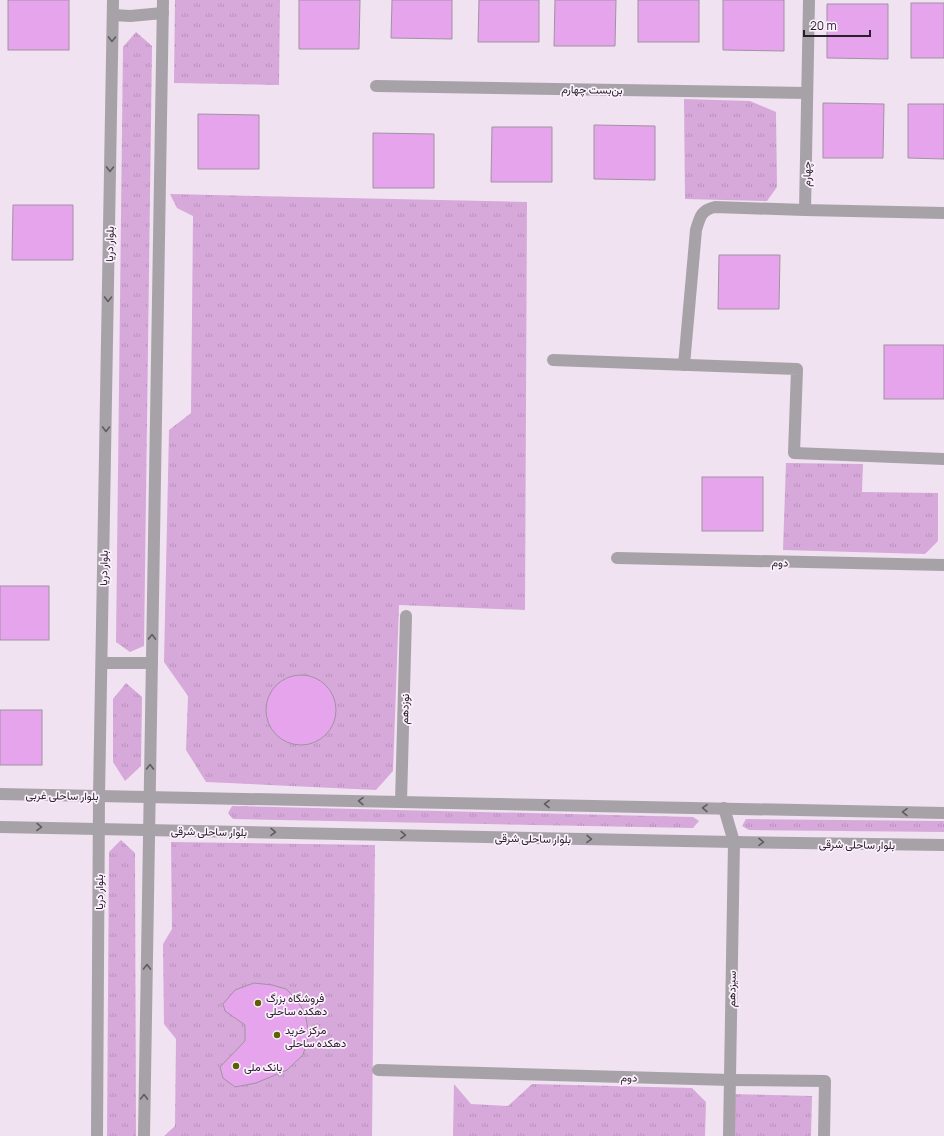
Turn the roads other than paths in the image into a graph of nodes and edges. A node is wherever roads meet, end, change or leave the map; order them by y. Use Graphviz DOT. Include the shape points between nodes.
graph roads {
  1 [pos="113,0"];
  2 [pos="163,0"];
  3 [pos="809,0"];
  4 [pos="163,13"];
  5 [pos="113,15"];
  6 [pos="376,86"];
  7 [pos="808,93"];
  8 [pos="805,210"];
  9 [pos="944,213"];
  10 [pos="553,360"];
  11 [pos="684,365"];
  12 [pos="944,459"];
  13 [pos="617,558"];
  14 [pos="944,566"];
  15 [pos="406,616"];
  16 [pos="102,664"];
  17 [pos="152,664"];
  18 [pos="0,794"];
  19 [pos="99,796"];
  20 [pos="150,796"];
  21 [pos="401,802"];
  22 [pos="724,808"];
  23 [pos="944,812"];
  24 [pos="0,827"];
  25 [pos="99,828"];
  26 [pos="149,830"];
  27 [pos="734,842"];
  28 [pos="944,845"];
  29 [pos="378,1070"];
  30 [pos="730,1080"];
  31 [pos="97,1136"];
  32 [pos="144,1136"];
  33 [pos="729,1136"];
  34 [pos="824,1136"];
  1 -- 5 [label="street, بلوار دریا"];
  2 -- 4 [label="street"];
  3 -- 7 [label="street, چهارم"];
  4 -- 5 [label="street"];
  17 -- 4 [label="street, one-way"];
  5 -- 16 [label="street, بلوار دریا, one-way"];
  6 -- 7 [label="street, بن‌بست چهارم"];
  7 -- 8 [label="street, چهارم"];
  8 -- 9 [label="street"];
  8 -- 11 [label="street" via="715,207 702,214 696,230"];
  10 -- 11 [label="street"];
  11 -- 12 [label="street" via="796,369 794,453"];
  13 -- 14 [label="street, دوم"];
  15 -- 21 [label="street, نوزدهم"];
  16 -- 17 [label="street"];
  16 -- 19 [label="street, بلوار دریا"];
  20 -- 17 [label="street, one-way"];
  18 -- 19 [label="street, بلوار ساحلی غربی"];
  19 -- 20 [label="street, بلوار ساحلی غربی"];
  19 -- 25 [label="street, بلوار دریا"];
  21 -- 20 [label="street, one-way"];
  20 -- 26 [label="street"];
  22 -- 21 [label="street, one-way"];
  23 -- 22 [label="street, one-way"];
  22 -- 27 [label="street, سیزدهم"];
  24 -- 25 [label="street, one-way"];
  25 -- 26 [label="street, بلوار ساحلی شرقی"];
  25 -- 31 [label="street, بلوار دریا"];
  26 -- 27 [label="street, بلوار ساحلی شرقی, one-way"];
  32 -- 26 [label="street, one-way"];
  27 -- 28 [label="street, بلوار ساحلی شرقی, one-way"];
  27 -- 30 [label="street, سیزدهم"];
  29 -- 30 [label="street, دوم"];
  30 -- 33 [label="street, سیزدهم"];
  30 -- 34 [label="street, دوم" via="825,1081"];
}
